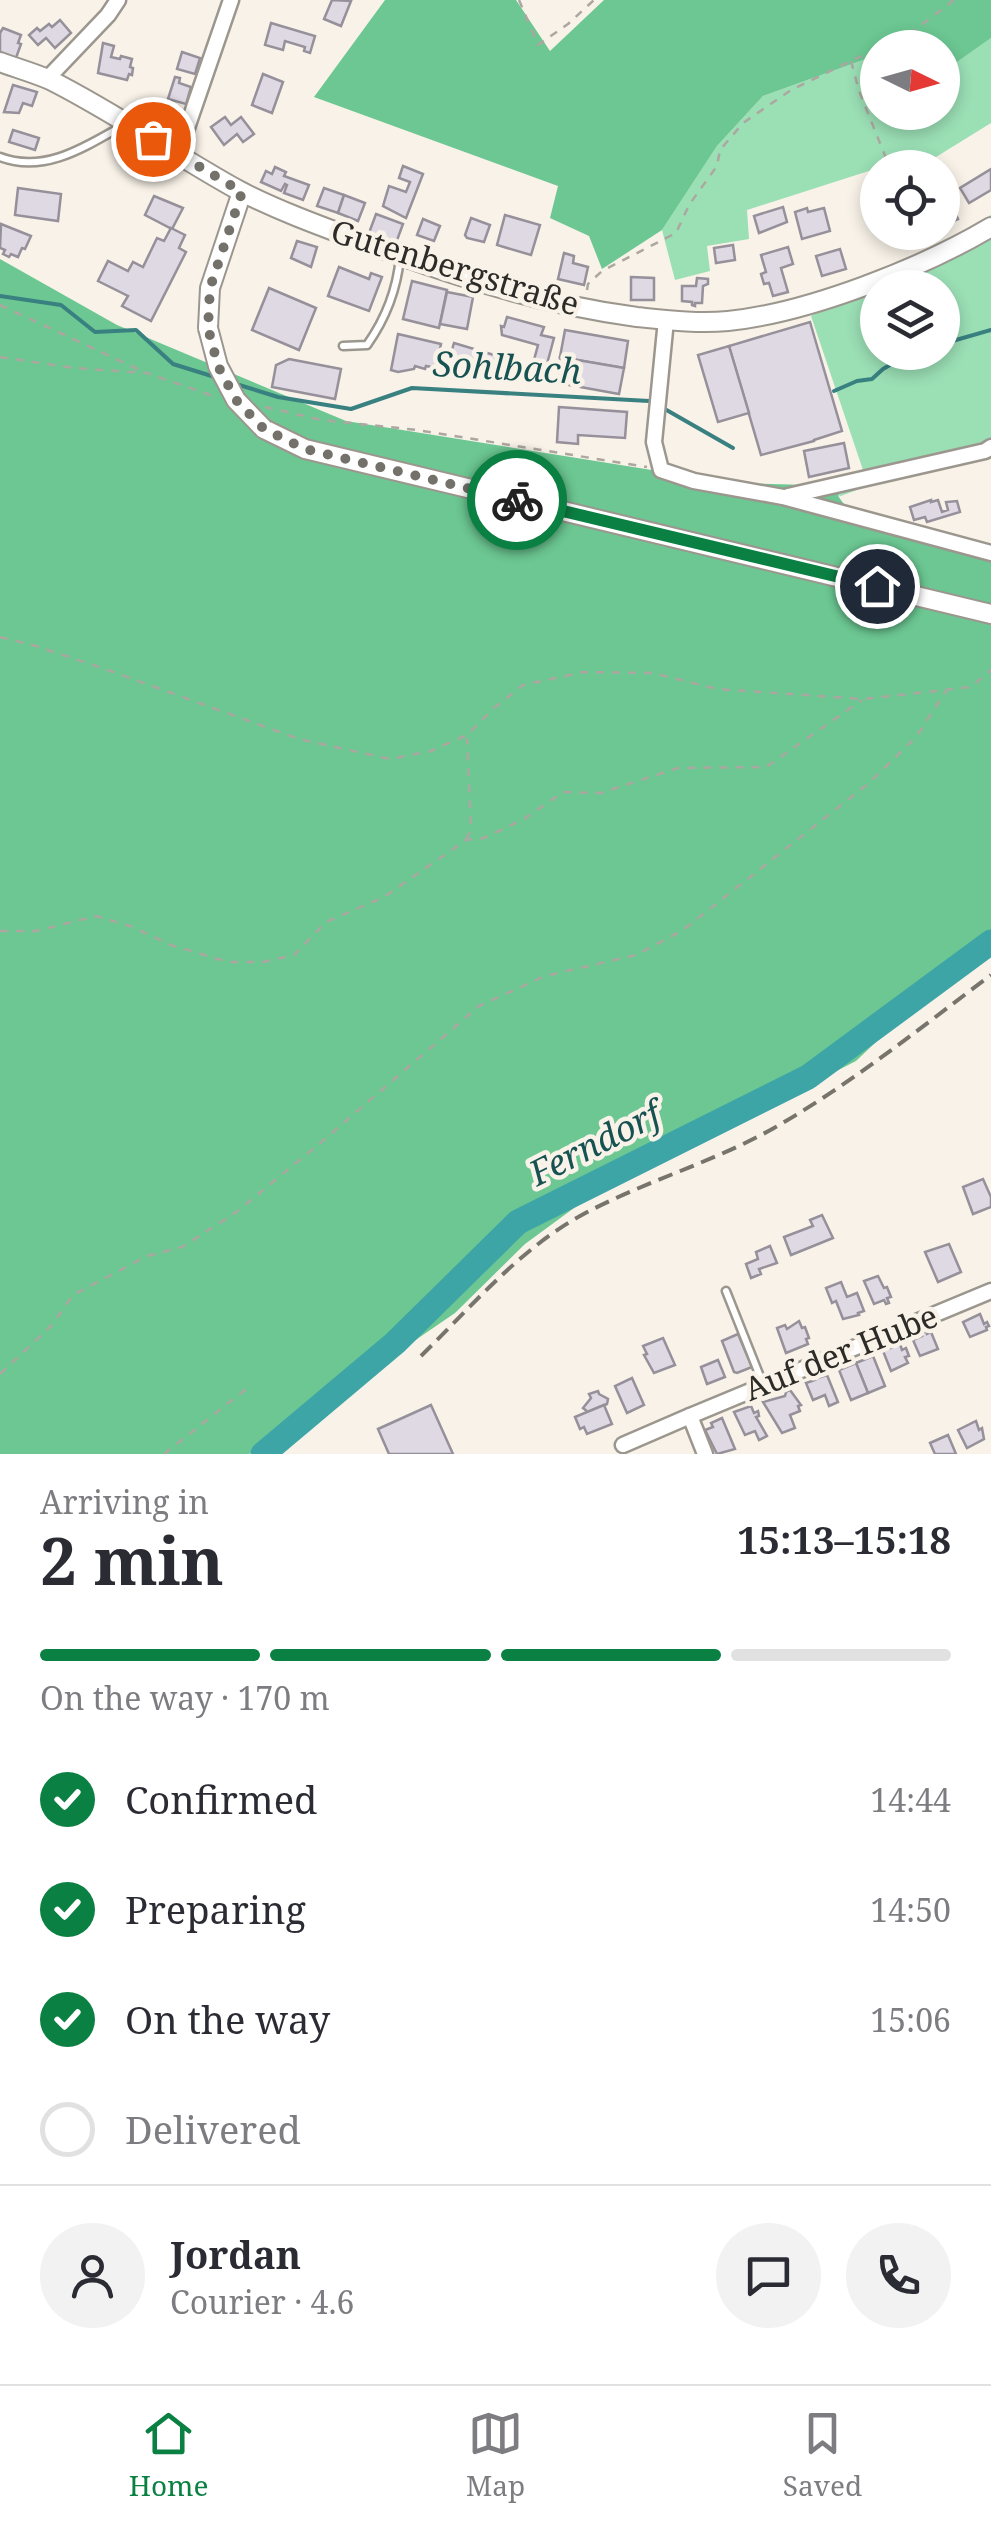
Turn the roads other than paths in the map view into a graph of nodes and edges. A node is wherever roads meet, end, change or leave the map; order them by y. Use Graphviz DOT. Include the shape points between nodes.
graph roads {
  1 [pos="118,0"];
  2 [pos="231,0"];
  3 [pos="0,62"];
  4 [pos="46,79"];
  5 [pos="127,123"];
  6 [pos="178,154"];
  7 [pos="0,157"];
  8 [pos="242,192"];
  9 [pos="991,227"];
  10 [pos="400,256"];
  11 [pos="666,320"];
  12 [pos="343,346"];
  13 [pos="991,447"];
  14 [pos="783,497"];
  15 [pos="991,553"];
  16 [pos="991,614"];
  17 [pos="726,1291"];
  18 [pos="991,1291"];
  19 [pos="764,1385"];
  20 [pos="690,1416"];
  21 [pos="623,1444"];
  22 [pos="704,1454"];
  1 -- 4 [label="street"];
  2 -- 6 [label="street"];
  3 -- 4 [label="street, Gutenbergstraße"];
  4 -- 5 [label="street, Gutenbergstraße"];
  5 -- 6 [label="street, Gutenbergstraße"];
  5 -- 7 [label="lane" via="62,159"];
  6 -- 8 [label="street, Gutenbergstraße"];
  8 -- 10 [label="street, Gutenbergstraße"];
  8 -- 16 [label="street, bridge" via="210,288 208,328 236,400 264,429 305,449"];
  9 -- 11 [label="street, Gutenbergstraße" via="865,285 772,314 726,322"];
  10 -- 11 [label="street, Gutenbergstraße" via="512,293"];
  10 -- 12 [label="lane" via="383,322 367,345"];
  11 -- 14 [label="street" via="654,442 662,470"];
  13 -- 14 [label="street"];
  14 -- 15 [label="street"];
  17 -- 19 [label="lane"];
  18 -- 19 [label="street, Auf der Hube"];
  19 -- 20 [label="street, Auf der Hube"];
  20 -- 21 [label="street, Auf der Hube"];
  20 -- 22 [label="street"];
}
